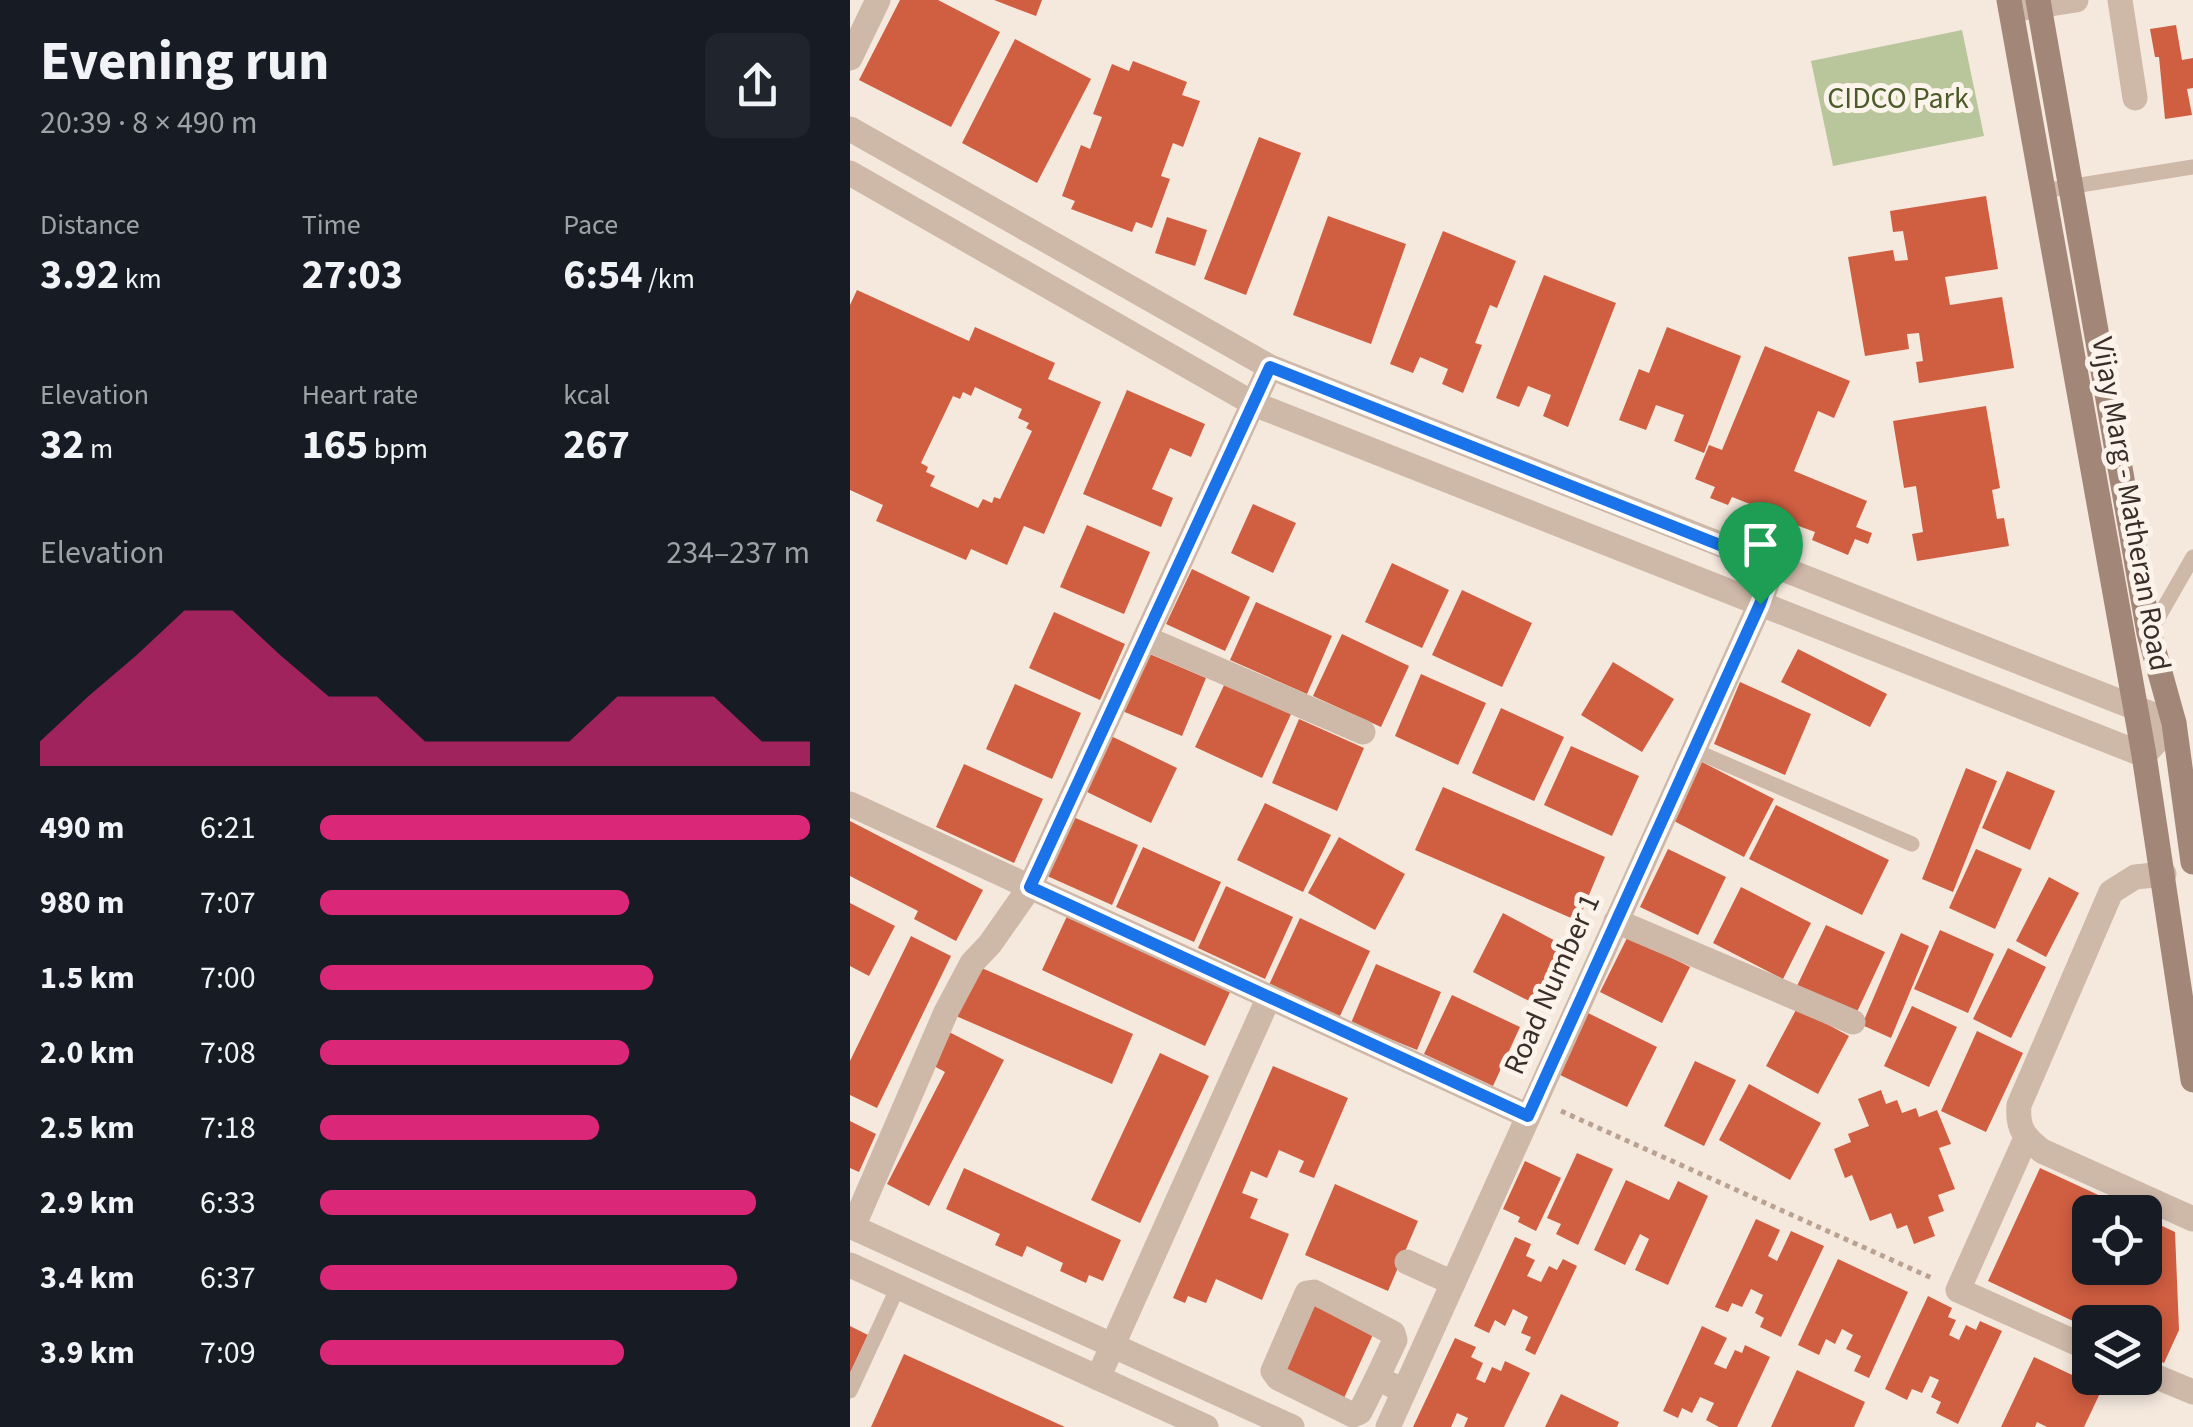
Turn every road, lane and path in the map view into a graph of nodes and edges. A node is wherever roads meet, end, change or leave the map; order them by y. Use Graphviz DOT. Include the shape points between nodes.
graph roads {
  1 [pos="878,0"];
  2 [pos="2076,0"];
  3 [pos="2120,0"];
  4 [pos="2038,3"];
  5 [pos="2010,5"];
  6 [pos="850,58"];
  7 [pos="2135,98"];
  8 [pos="850,129"];
  9 [pos="2193,167"];
  10 [pos="850,174"];
  11 [pos="2070,186"];
  12 [pos="2042,192"];
  13 [pos="1270,367"];
  14 [pos="1254,404"];
  15 [pos="2193,558"];
  16 [pos="1773,566"];
  17 [pos="1760,604"];
  18 [pos="2149,634"];
  19 [pos="1145,638"];
  20 [pos="2134,708"];
  21 [pos="2184,724"];
  22 [pos="1363,732"];
  23 [pos="1694,750"];
  24 [pos="2144,755"];
  25 [pos="850,804"];
  26 [pos="1912,844"];
  27 [pos="2193,862"];
  28 [pos="2164,874"];
  29 [pos="1030,887"];
  30 [pos="1616,921"];
  31 [pos="1269,997"];
  32 [pos="1854,1022"];
  33 [pos="2193,1080"];
  34 [pos="1532,1108"];
  35 [pos="2026,1138"];
  36 [pos="2193,1218"];
  37 [pos="851,1226"];
  38 [pos="1407,1262"];
  39 [pos="850,1265"];
  40 [pos="1453,1283"];
  41 [pos="898,1287"];
  42 [pos="1958,1290"];
  43 [pos="1349,1295"];
  44 [pos="1430,1334"];
  45 [pos="2072,1341"];
  46 [pos="1113,1345"];
  47 [pos="1098,1378"];
  48 [pos="1377,1378"];
  49 [pos="2162,1379"];
  50 [pos="850,1391"];
  51 [pos="1404,1392"];
  52 [pos="2193,1392"];
  53 [pos="1206,1427"];
  54 [pos="1292,1427"];
  55 [pos="1388,1427"];
  1 -- 6 [label="street"];
  2 -- 4 [label="street"];
  3 -- 7 [label="street"];
  4 -- 5 [label="street"];
  4 -- 11 [label="main road, Vijay Marg - Matheran Road"];
  5 -- 12 [label="main road, Vijay Marg - Matheran Road"];
  8 -- 13 [label="street"];
  9 -- 11 [label="lane"];
  10 -- 14 [label="street"];
  11 -- 12 [label="lane"];
  11 -- 18 [label="main road, Vijay Marg - Matheran Road"];
  12 -- 20 [label="main road, Vijay Marg - Matheran Road"];
  13 -- 14 [label="street"];
  13 -- 16 [label="street"];
  14 -- 17 [label="street"];
  14 -- 19 [label="street"];
  15 -- 18 [label="lane"];
  16 -- 17 [label="street, Road Number 1"];
  16 -- 20 [label="street"];
  17 -- 23 [label="street, Road Number 1"];
  17 -- 24 [label="street"];
  18 -- 21 [label="main road, Vijay Marg - Matheran Road"];
  19 -- 22 [label="street"];
  19 -- 29 [label="street"];
  20 -- 21 [label="street"];
  20 -- 24 [label="main road, Vijay Marg - Matheran Road"];
  21 -- 24 [label="street"];
  21 -- 27 [label="main road, Vijay Marg - Matheran Road"];
  23 -- 26 [label="lane"];
  23 -- 30 [label="street, Road Number 1"];
  24 -- 28 [label="main road, Vijay Marg - Matheran Road"];
  25 -- 29 [label="street"];
  28 -- 33 [label="main road, Vijay Marg - Matheran Road"];
  28 -- 35 [label="street" via="2134,877 2111,892 2019,1104 2017,1123"];
  29 -- 31 [label="street"];
  29 -- 37 [label="street" via="972,962"];
  30 -- 32 [label="street"];
  30 -- 34 [label="street, Road Number 1"];
  31 -- 34 [label="street"];
  31 -- 46 [label="street"];
  34 -- 40 [label="street, Road Number 1"];
  34 -- 42 [label="path"];
  35 -- 36 [label="street"];
  35 -- 42 [label="street"];
  37 -- 46 [label="street"];
  38 -- 40 [label="street"];
  39 -- 41 [label="street"];
  40 -- 44 [label="street, Road Number 1"];
  41 -- 47 [label="street"];
  41 -- 50 [label="lane"];
  42 -- 45 [label="street"];
  43 -- 44 [label="street"];
  44 -- 51 [label="street, Road Number 1"];
  46 -- 47 [label="street"];
  46 -- 54 [label="street"];
  47 -- 53 [label="street"];
  48 -- 48 [label="street" via="1393,1332 1307,1293 1273,1370 1278,1378 1353,1415"];
  48 -- 51 [label="street"];
  49 -- 52 [label="street"];
  51 -- 55 [label="street, Road Number 1"];
}
